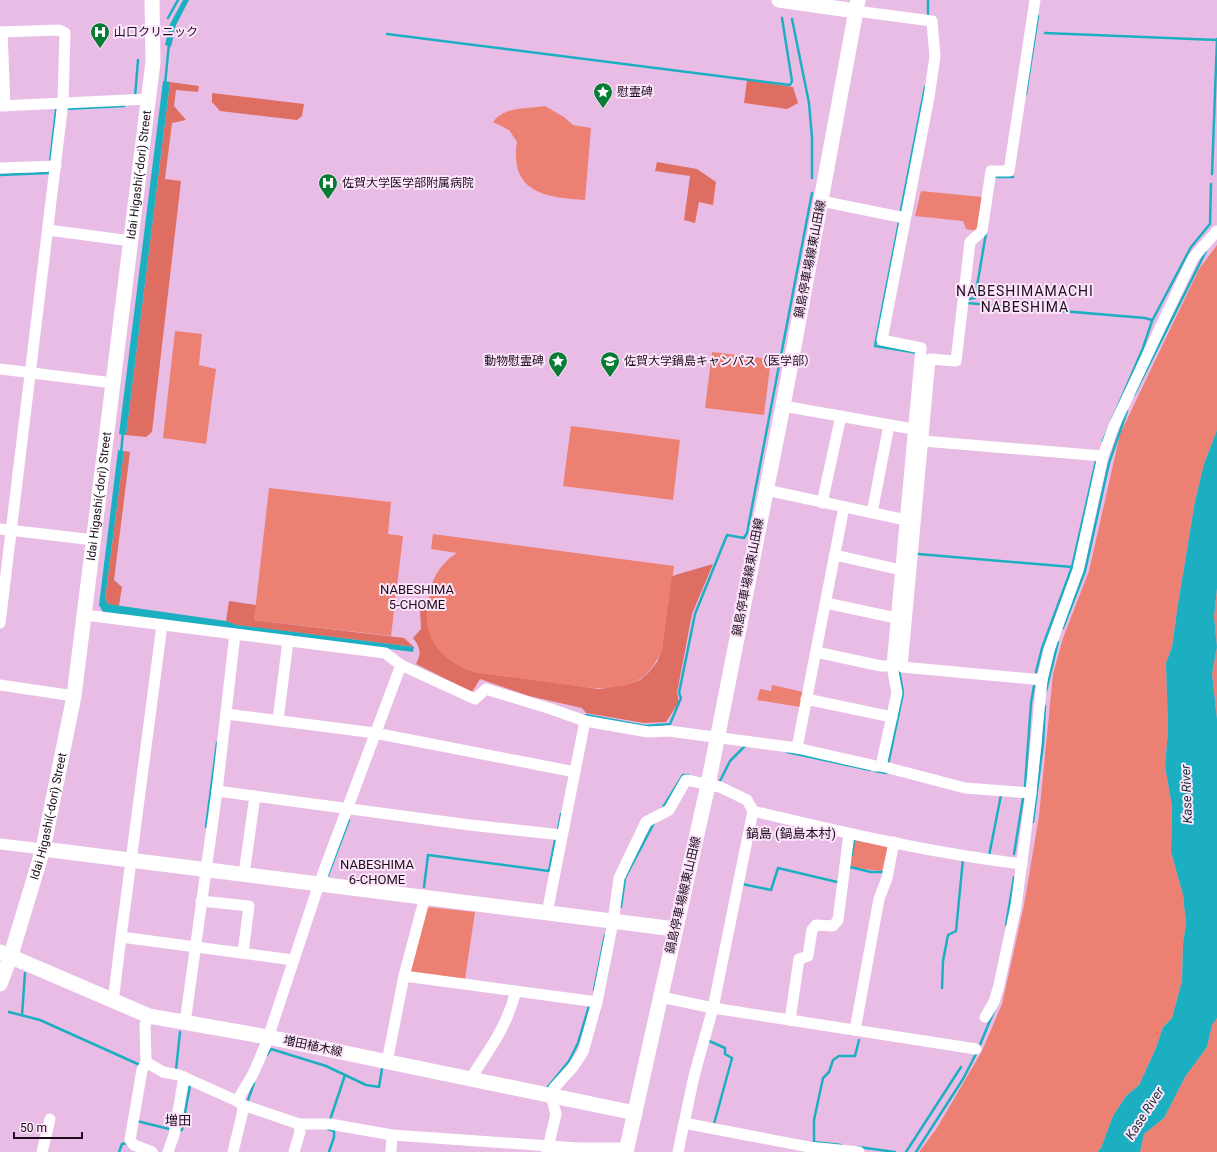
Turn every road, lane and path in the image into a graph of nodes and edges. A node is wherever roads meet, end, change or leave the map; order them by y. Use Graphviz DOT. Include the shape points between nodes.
graph roads {
  1 [pos="152,0"];
  2 [pos="786,0"];
  3 [pos="1036,0"];
  4 [pos="857,6"];
  5 [pos="1,32"];
  6 [pos="140,99"];
  7 [pos="2,106"];
  8 [pos="63,107"];
  9 [pos="52,166"];
  10 [pos="0,168"];
  11 [pos="821,201"];
  12 [pos="905,218"];
  13 [pos="48,230"];
  14 [pos="1217,231"];
  15 [pos="131,241"];
  16 [pos="0,369"];
  17 [pos="30,373"];
  18 [pos="113,383"];
  19 [pos="783,406"];
  20 [pos="841,416"];
  21 [pos="889,425"];
  22 [pos="913,429"];
  23 [pos="923,441"];
  24 [pos="1103,456"];
  25 [pos="766,490"];
  26 [pos="822,502"];
  27 [pos="844,507"];
  28 [pos="872,513"];
  29 [pos="906,520"];
  30 [pos="5,530"];
  31 [pos="94,540"];
  32 [pos="835,555"];
  33 [pos="901,570"];
  34 [pos="2,587"];
  35 [pos="826,603"];
  36 [pos="85,615"];
  37 [pos="896,618"];
  38 [pos="0,623"];
  39 [pos="162,625"];
  40 [pos="235,634"];
  41 [pos="288,641"];
  42 [pos="816,652"];
  43 [pos="401,665"];
  44 [pos="892,666"];
  45 [pos="1042,680"];
  46 [pos="0,686"];
  47 [pos="74,696"];
  48 [pos="806,699"];
  49 [pos="226,714"];
  50 [pos="892,717"];
  51 [pos="278,720"];
  52 [pos="585,721"];
  53 [pos="375,733"];
  54 [pos="716,738"];
  55 [pos="797,748"];
  56 [pos="885,767"];
  57 [pos="575,772"];
  58 [pos="708,785"];
  59 [pos="217,791"];
  60 [pos="1031,793"];
  61 [pos="255,796"];
  62 [pos="348,808"];
  63 [pos="753,811"];
  64 [pos="849,834"];
  65 [pos="562,835"];
  66 [pos="894,842"];
  67 [pos="0,844"];
  68 [pos="43,849"];
  69 [pos="131,859"];
  70 [pos="1022,864"];
  71 [pos="205,869"];
  72 [pos="244,874"];
  73 [pos="319,884"];
  74 [pos="425,898"];
  75 [pos="201,900"];
  76 [pos="547,913"];
  77 [pos="613,922"];
  78 [pos="675,929"];
  79 [pos="122,937"];
  80 [pos="195,947"];
  81 [pos="243,953"];
  82 [pos="5,954"];
  83 [pos="293,960"];
  84 [pos="404,976"];
  85 [pos="0,984"];
  86 [pos="516,991"];
  87 [pos="661,997"];
  88 [pos="113,1002"];
  89 [pos="597,1002"];
  90 [pos="710,1010"];
  91 [pos="149,1016"];
  92 [pos="985,1017"];
  93 [pos="790,1020"];
  94 [pos="185,1023"];
  95 [pos="855,1030"];
  96 [pos="268,1037"];
  97 [pos="976,1049"];
  98 [pos="387,1062"];
  99 [pos="144,1066"];
  100 [pos="184,1078"];
  101 [pos="470,1079"];
  102 [pos="551,1096"];
  103 [pos="243,1105"];
  104 [pos="635,1114"];
  105 [pos="50,1119"];
  106 [pos="684,1123"];
  107 [pos="299,1124"];
  108 [pos="392,1135"];
  109 [pos="546,1147"];
  110 [pos="626,1150"];
  111 [pos="42,1152"];
  112 [pos="152,1152"];
  113 [pos="168,1152"];
  114 [pos="234,1152"];
  115 [pos="294,1152"];
  116 [pos="391,1152"];
  117 [pos="678,1152"];
  118 [pos="858,1152"];
  1 -- 6 [label="street, Idai Higashi(-dori) Street" via="153,62"];
  2 -- 4 [label="street"];
  3 -- 23 [label="street" via="1009,171 991,171 982,231 970,242 956,361 930,359"];
  4 -- 11 [label="street, 鍋島停車場線東山田線"];
  4 -- 12 [label="street" via="932,21 935,56"];
  5 -- 7 [label="street"];
  5 -- 8 [label="street" via="59,30 65,33"];
  6 -- 8 [label="street"];
  6 -- 15 [label="street, Idai Higashi(-dori) Street"];
  7 -- 8 [label="street"];
  8 -- 9 [label="street"];
  9 -- 10 [label="street"];
  9 -- 13 [label="street"];
  11 -- 12 [label="street"];
  11 -- 19 [label="street, 鍋島停車場線東山田線"];
  12 -- 22 [label="street" via="882,340 921,348"];
  13 -- 15 [label="street"];
  13 -- 17 [label="street"];
  14 -- 24 [label="street" via="1193,258 1113,428"];
  15 -- 18 [label="street, Idai Higashi(-dori) Street"];
  16 -- 17 [label="street"];
  17 -- 18 [label="street"];
  17 -- 30 [label="street"];
  18 -- 31 [label="street, Idai Higashi(-dori) Street"];
  19 -- 20 [label="street"];
  19 -- 25 [label="street, 鍋島停車場線東山田線"];
  20 -- 21 [label="street"];
  20 -- 26 [label="street"];
  21 -- 22 [label="street"];
  21 -- 28 [label="street"];
  22 -- 29 [label="street"];
  23 -- 24 [label="street"];
  23 -- 45 [label="street" via="902,667"];
  24 -- 45 [label="street" via="1078,570 1049,650"];
  25 -- 26 [label="street"];
  25 -- 54 [label="street, 鍋島停車場線東山田線"];
  26 -- 27 [label="street"];
  27 -- 28 [label="street"];
  27 -- 32 [label="street"];
  28 -- 29 [label="street"];
  29 -- 33 [label="street"];
  30 -- 31 [label="street"];
  30 -- 34 [label="street"];
  31 -- 36 [label="street, Idai Higashi(-dori) Street"];
  32 -- 33 [label="street"];
  32 -- 35 [label="street"];
  33 -- 37 [label="street"];
  34 -- 38 [label="street"];
  35 -- 37 [label="street"];
  35 -- 42 [label="street"];
  36 -- 39 [label="street"];
  36 -- 47 [label="street, Idai Higashi(-dori) Street"];
  37 -- 44 [label="street"];
  39 -- 40 [label="street"];
  39 -- 69 [label="street"];
  40 -- 41 [label="street"];
  40 -- 49 [label="street"];
  41 -- 43 [label="street" via="385,653"];
  41 -- 51 [label="street"];
  42 -- 44 [label="street"];
  42 -- 48 [label="street"];
  43 -- 52 [label="street" via="475,700 486,689"];
  43 -- 53 [label="street"];
  44 -- 50 [label="street" via="898,693"];
  45 -- 60 [label="street"];
  46 -- 47 [label="street"];
  47 -- 68 [label="street, Idai Higashi(-dori) Street"];
  48 -- 50 [label="street"];
  48 -- 55 [label="street"];
  49 -- 51 [label="street"];
  49 -- 59 [label="street"];
  50 -- 56 [label="street"];
  51 -- 53 [label="street"];
  52 -- 54 [label="street" via="648,732 669,731"];
  52 -- 57 [label="street"];
  53 -- 57 [label="street"];
  53 -- 62 [label="street"];
  54 -- 55 [label="street"];
  54 -- 58 [label="street, 鍋島停車場線東山田線"];
  55 -- 56 [label="street"];
  56 -- 60 [label="street" via="965,788"];
  57 -- 65 [label="street"];
  58 -- 63 [label="street" via="720,787 747,800"];
  58 -- 77 [label="street" via="686,780 669,810 646,822 619,878"];
  58 -- 78 [label="street, 鍋島停車場線東山田線"];
  59 -- 61 [label="street"];
  59 -- 71 [label="street"];
  60 -- 70 [label="street"];
  61 -- 62 [label="street"];
  61 -- 72 [label="street"];
  62 -- 65 [label="street"];
  62 -- 73 [label="street"];
  63 -- 64 [label="street"];
  63 -- 90 [label="street"];
  64 -- 66 [label="street"];
  64 -- 93 [label="street" via="838,920 833,926 816,925 812,930 808,956 799,959"];
  65 -- 76 [label="street"];
  66 -- 70 [label="street"];
  66 -- 95 [label="street" via="887,878 879,899"];
  67 -- 68 [label="street"];
  68 -- 69 [label="street"];
  68 -- 82 [label="street, Idai Higashi(-dori) Street"];
  69 -- 71 [label="street"];
  69 -- 79 [label="street"];
  70 -- 92 [label="street" via="999,985 994,1002"];
  71 -- 72 [label="street"];
  71 -- 75 [label="street"];
  72 -- 73 [label="street"];
  73 -- 74 [label="street"];
  73 -- 83 [label="street"];
  74 -- 76 [label="street"];
  74 -- 84 [label="street"];
  75 -- 80 [label="street"];
  75 -- 81 [label="street" via="249,906"];
  76 -- 77 [label="street"];
  77 -- 78 [label="street"];
  77 -- 89 [label="street"];
  78 -- 87 [label="street, 鍋島停車場線東山田線"];
  79 -- 80 [label="street"];
  79 -- 88 [label="street"];
  80 -- 81 [label="street"];
  80 -- 94 [label="street"];
  81 -- 83 [label="street"];
  82 -- 85 [label="street, Idai Higashi(-dori) Street"];
  82 -- 88 [label="street, 増田植木線"];
  83 -- 96 [label="street"];
  84 -- 86 [label="street"];
  84 -- 98 [label="street"];
  86 -- 89 [label="street"];
  86 -- 101 [label="street" via="511,1012 499,1037"];
  87 -- 90 [label="street"];
  87 -- 104 [label="street, 鍋島停車場線東山田線"];
  88 -- 91 [label="street, 増田植木線"];
  89 -- 102 [label="street" via="583,1052 573,1068 554,1088"];
  90 -- 93 [label="street"];
  90 -- 106 [label="street"];
  91 -- 94 [label="street, 増田植木線"];
  91 -- 99 [label="street" via="145,1025"];
  93 -- 95 [label="street"];
  94 -- 96 [label="street, 増田植木線"];
  95 -- 97 [label="street"];
  96 -- 98 [label="street, 増田植木線"];
  96 -- 103 [label="street"];
  98 -- 101 [label="street, 増田植木線"];
  99 -- 100 [label="street"];
  99 -- 112 [label="street" via="132,1143"];
  100 -- 103 [label="street"];
  100 -- 113 [label="street" via="174,1135"];
  101 -- 102 [label="street, 増田植木線"];
  102 -- 104 [label="street, 増田植木線"];
  102 -- 109 [label="street" via="556,1114"];
  103 -- 107 [label="street"];
  103 -- 114 [label="street"];
  104 -- 110 [label="street, 鍋島停車場線東山田線"];
  105 -- 111 [label="street"];
  106 -- 117 [label="street"];
  106 -- 118 [label="street" via="809,1147"];
  107 -- 108 [label="street" via="330,1124"];
  107 -- 115 [label="street" via="300,1132"];
  108 -- 109 [label="street"];
  108 -- 116 [label="street"];
  109 -- 110 [label="street"];
}
